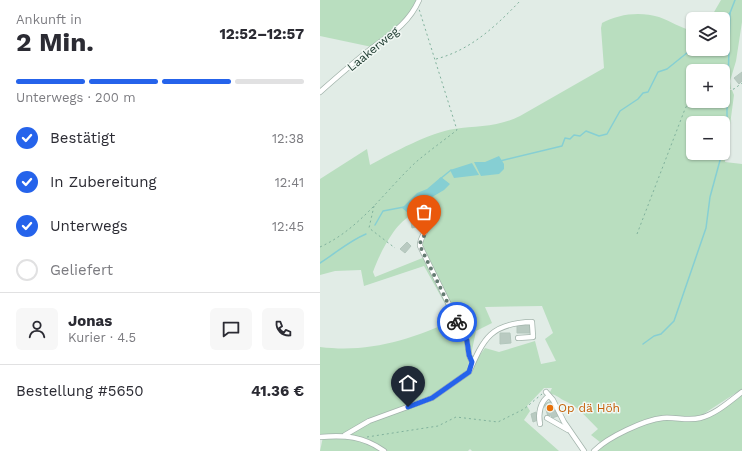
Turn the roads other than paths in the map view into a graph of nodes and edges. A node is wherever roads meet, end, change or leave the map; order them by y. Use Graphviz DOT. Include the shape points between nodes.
graph roads {
  1 [pos="419,0"];
  2 [pos="320,92"];
  3 [pos="428,221"];
  4 [pos="518,338"];
  5 [pos="472,362"];
  6 [pos="742,392"];
  7 [pos="547,418"];
  8 [pos="540,424"];
  9 [pos="569,431"];
  10 [pos="345,435"];
  11 [pos="320,437"];
  12 [pos="384,451"];
  13 [pos="584,451"];
  14 [pos="594,451"];
  1 -- 2 [label="street, Laakerweg" via="406,21 395,32"];
  3 -- 5 [label="street" via="428,228 420,246 467,341"];
  4 -- 5 [label="street" via="533,337 532,322 516,322 496,331 484,340"];
  5 -- 10 [label="street" via="469,372 432,398 369,421"];
  6 -- 14 [label="street" via="702,418 652,420 604,442"];
  7 -- 9 [label="street"];
  8 -- 9 [label="street" via="538,415 548,394"];
  9 -- 13 [label="street"];
  10 -- 11 [label="street"];
  10 -- 12 [label="street" via="372,443"];
}
